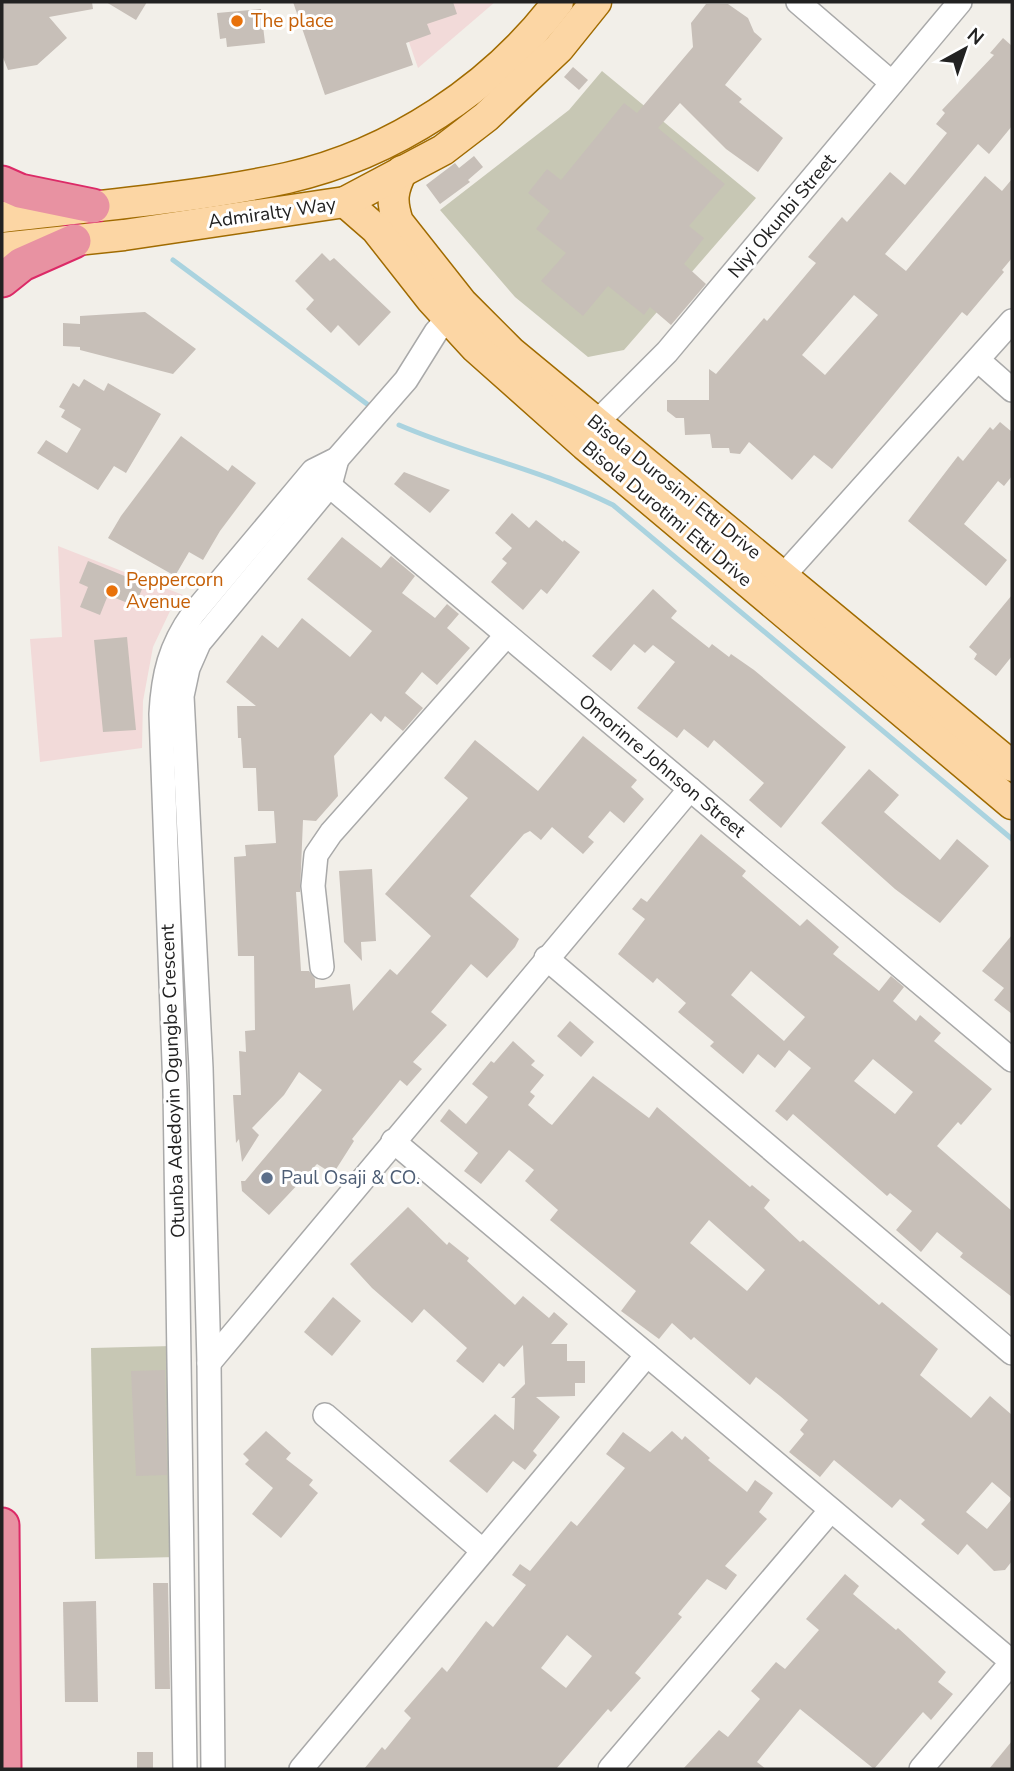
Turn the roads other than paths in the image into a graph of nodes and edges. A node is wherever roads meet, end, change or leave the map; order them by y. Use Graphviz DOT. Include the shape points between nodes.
graph roads {
  1 [pos="558,2"];
  2 [pos="596,2"];
  3 [pos="798,2"];
  4 [pos="960,2"];
  5 [pos="892,83"];
  6 [pos="402,171"];
  7 [pos="2,183"];
  8 [pos="345,202"];
  9 [pos="105,204"];
  10 [pos="2,217"];
  11 [pos="124,235"];
  12 [pos="74,240"];
  13 [pos="2,248"];
  14 [pos="2,280"];
  15 [pos="455,310"];
  16 [pos="1012,321"];
  17 [pos="978,360"];
  18 [pos="1012,390"];
  19 [pos="596,423"];
  20 [pos="321,478"];
  21 [pos="783,576"];
  22 [pos="506,636"];
  23 [pos="1012,766"];
  24 [pos="690,789"];
  25 [pos="1012,804"];
  26 [pos="193,937"];
  27 [pos="169,938"];
  28 [pos="546,958"];
  29 [pos="322,967"];
  30 [pos="1012,1060"];
  31 [pos="393,1141"];
  32 [pos="1012,1353"];
  33 [pos="647,1355"];
  34 [pos="209,1363"];
  35 [pos="325,1415"];
  36 [pos="831,1510"];
  37 [pos="2,1525"];
  38 [pos="483,1551"];
  39 [pos="1012,1662"];
  40 [pos="183,1671"];
  41 [pos="212,1671"];
  42 [pos="4,1769"];
  43 [pos="185,1769"];
  44 [pos="213,1769"];
  45 [pos="301,1769"];
  46 [pos="610,1769"];
  47 [pos="921,1769"];
  1 -- 9 [label="main road, Admiralty Way" via="540,26 477,85 433,116 372,148 288,178"];
  2 -- 6 [label="main road, Admiralty Way" via="559,48 486,117 443,150"];
  3 -- 5 [label="street"];
  4 -- 5 [label="street, Niyi Okunbi Street"];
  5 -- 19 [label="street, Niyi Okunbi Street" via="667,352"];
  6 -- 8 [label="main road, Admiralty Way"];
  6 -- 15 [label="main road, Bisola Durosimi Etti Drive" via="391,203 398,222"];
  7 -- 9 [label="highway" via="20,191"];
  8 -- 11 [label="main road, Admiralty Way"];
  8 -- 15 [label="main road, Bisola Durotimi Etti Drive"];
  9 -- 10 [label="main road, Admiralty Way"];
  9 -- 11 [label="main road"];
  11 -- 12 [label="main road, Admiralty Way"];
  12 -- 13 [label="main road, Admiralty Way"];
  12 -- 14 [label="highway" via="22,264"];
  15 -- 19 [label="main road, Bisola Durosimi Etti Drive"];
  15 -- 20 [label="street, Otunba Adedoyin Ogungbe Crescent" via="406,380"];
  15 -- 25 [label="main road, Bisola Durotimi Etti Drive" via="476,348 584,445"];
  16 -- 17 [label="street"];
  17 -- 18 [label="street"];
  17 -- 21 [label="street"];
  19 -- 21 [label="main road, Bisola Durosimi Etti Drive"];
  20 -- 22 [label="street, Omorinre Johnson Street"];
  20 -- 26 [label="street, Otunba Adedoyin Ogungbe Crescent" via="199,643 188,668 181,696 181,733"];
  20 -- 27 [label="street, Otunba Adedoyin Ogungbe Crescent" via="193,614 177,636 166,664 161,714"];
  21 -- 23 [label="main road, Bisola Durosimi Etti Drive"];
  22 -- 24 [label="street, Omorinre Johnson Street"];
  22 -- 29 [label="street" via="316,855 313,886"];
  24 -- 28 [label="street"];
  24 -- 30 [label="street, Omorinre Johnson Street"];
  26 -- 27 [label="street"];
  26 -- 34 [label="street, Otunba Adedoyin Ogungbe Crescent"];
  27 -- 40 [label="street, Otunba Adedoyin Ogungbe Crescent"];
  28 -- 31 [label="street"];
  28 -- 32 [label="street"];
  31 -- 33 [label="street"];
  31 -- 34 [label="street"];
  33 -- 36 [label="street"];
  33 -- 38 [label="street"];
  34 -- 41 [label="street, Otunba Adedoyin Ogungbe Crescent"];
  35 -- 38 [label="street"];
  36 -- 39 [label="street"];
  36 -- 46 [label="street"];
  37 -- 42 [label="highway"];
  38 -- 45 [label="street"];
  39 -- 47 [label="street"];
  40 -- 41 [label="street"];
  40 -- 43 [label="street, Otunba Adedoyin Ogungbe Crescent"];
  41 -- 44 [label="street, Otunba Adedoyin Ogungbe Crescent"];
}
